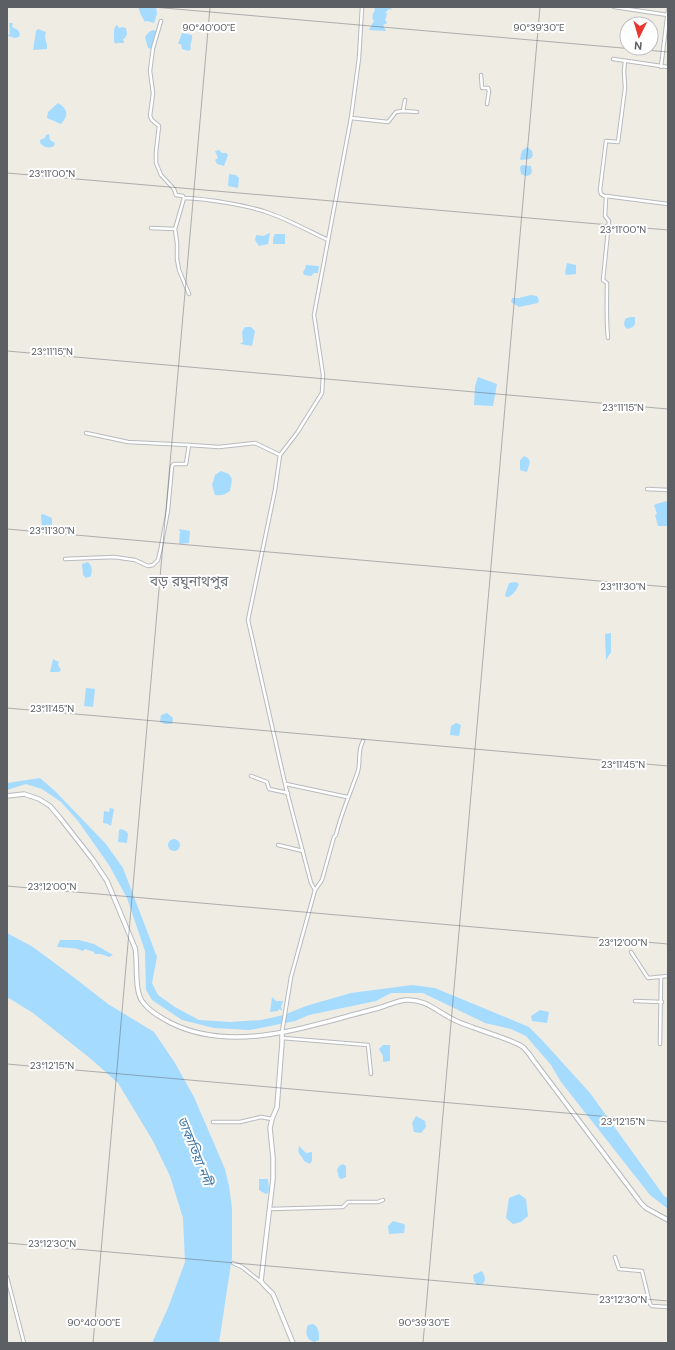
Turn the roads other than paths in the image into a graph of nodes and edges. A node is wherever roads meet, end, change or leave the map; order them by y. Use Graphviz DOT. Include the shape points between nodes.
graph roads {
  1 [pos="362,7"];
  2 [pos="614,7"];
  3 [pos="668,10"];
  4 [pos="668,15"];
  5 [pos="161,21"];
  6 [pos="612,60"];
  7 [pos="625,61"];
  8 [pos="661,67"];
  9 [pos="668,67"];
  10 [pos="481,75"];
  11 [pos="405,100"];
  12 [pos="487,104"];
  13 [pos="403,110"];
  14 [pos="417,112"];
  15 [pos="351,118"];
  16 [pos="605,196"];
  17 [pos="184,198"];
  18 [pos="668,204"];
  19 [pos="151,228"];
  20 [pos="175,229"];
  21 [pos="328,240"];
  22 [pos="189,294"];
  23 [pos="608,338"];
  24 [pos="86,433"];
  25 [pos="189,445"];
  26 [pos="280,455"];
  27 [pos="647,489"];
  28 [pos="668,490"];
  29 [pos="65,559"];
  30 [pos="363,741"];
  31 [pos="251,776"];
  32 [pos="286,784"];
  33 [pos="288,794"];
  34 [pos="7,796"];
  35 [pos="347,797"];
  36 [pos="278,845"];
  37 [pos="302,851"];
  38 [pos="315,890"];
  39 [pos="631,952"];
  40 [pos="668,976"];
  41 [pos="661,977"];
  42 [pos="635,1001"];
  43 [pos="662,1002"];
  44 [pos="282,1032"];
  45 [pos="282,1038"];
  46 [pos="660,1044"];
  47 [pos="371,1074"];
  48 [pos="272,1119"];
  49 [pos="213,1122"];
  50 [pos="383,1200"];
  51 [pos="269,1209"];
  52 [pos="668,1220"];
  53 [pos="615,1257"];
  54 [pos="233,1263"];
  55 [pos="7,1277"];
  56 [pos="263,1284"];
  57 [pos="668,1308"];
  58 [pos="24,1343"];
  59 [pos="294,1343"];
  1 -- 15 [label="street" via="359,58"];
  2 -- 4 [label="street"];
  3 -- 4 [label="street"];
  4 -- 8 [label="street"];
  5 -- 17 [label="street" via="153,48 150,71 153,93 150,116 159,126 156,163 161,175 176,195"];
  6 -- 7 [label="street"];
  7 -- 8 [label="street"];
  7 -- 16 [label="street" via="625,88 618,142 606,141 600,190"];
  8 -- 9 [label="street"];
  10 -- 12 [label="street" via="482,88 488,88 490,91"];
  11 -- 13 [label="street"];
  13 -- 14 [label="street"];
  13 -- 15 [label="street" via="396,112 388,122"];
  15 -- 21 [label="street"];
  16 -- 18 [label="street"];
  16 -- 23 [label="street" via="605,217 608,221 603,280 608,283"];
  17 -- 20 [label="street"];
  17 -- 21 [label="street" via="259,210"];
  19 -- 20 [label="street"];
  20 -- 22 [label="street" via="179,270"];
  21 -- 26 [label="street" via="314,315 323,375 322,393"];
  24 -- 25 [label="street" via="128,442"];
  25 -- 26 [label="street" via="219,447 255,443"];
  25 -- 29 [label="street" via="186,464 174,464 171,470 168,510 158,560 153,565 148,566 135,560 114,556"];
  26 -- 32 [label="street" via="248,620"];
  27 -- 28 [label="street"];
  30 -- 35 [label="street" via="360,746 358,772"];
  31 -- 33 [label="street" via="267,782 269,789"];
  32 -- 33 [label="street"];
  32 -- 35 [label="street"];
  33 -- 37 [label="street"];
  34 -- 44 [label="main road" via="24,794 50,806 94,860 108,881 135,948 137,988 148,1007 161,1018 177,1026 217,1036 255,1036"];
  35 -- 38 [label="street" via="322,880"];
  36 -- 37 [label="street"];
  37 -- 38 [label="street"];
  38 -- 44 [label="street" via="291,977"];
  39 -- 41 [label="street" via="648,978"];
  40 -- 41 [label="street"];
  41 -- 43 [label="street"];
  42 -- 43 [label="street"];
  43 -- 46 [label="street"];
  44 -- 45 [label="main road"];
  44 -- 52 [label="main road" via="377,1009 399,1001 412,1000 430,1005 459,1023 522,1046 641,1203"];
  45 -- 47 [label="street" via="368,1045"];
  45 -- 48 [label="main road" via="277,1107"];
  48 -- 49 [label="street" via="260,1117 240,1122"];
  48 -- 51 [label="main road" via="270,1128 273,1179"];
  50 -- 51 [label="street" via="348,1202 342,1207"];
  51 -- 56 [label="main road" via="261,1280"];
  53 -- 57 [label="street" via="619,1268 642,1270 652,1306"];
  54 -- 56 [label="street" via="242,1266"];
  55 -- 58 [label="street"];
  56 -- 59 [label="main road" via="273,1294"];
}
